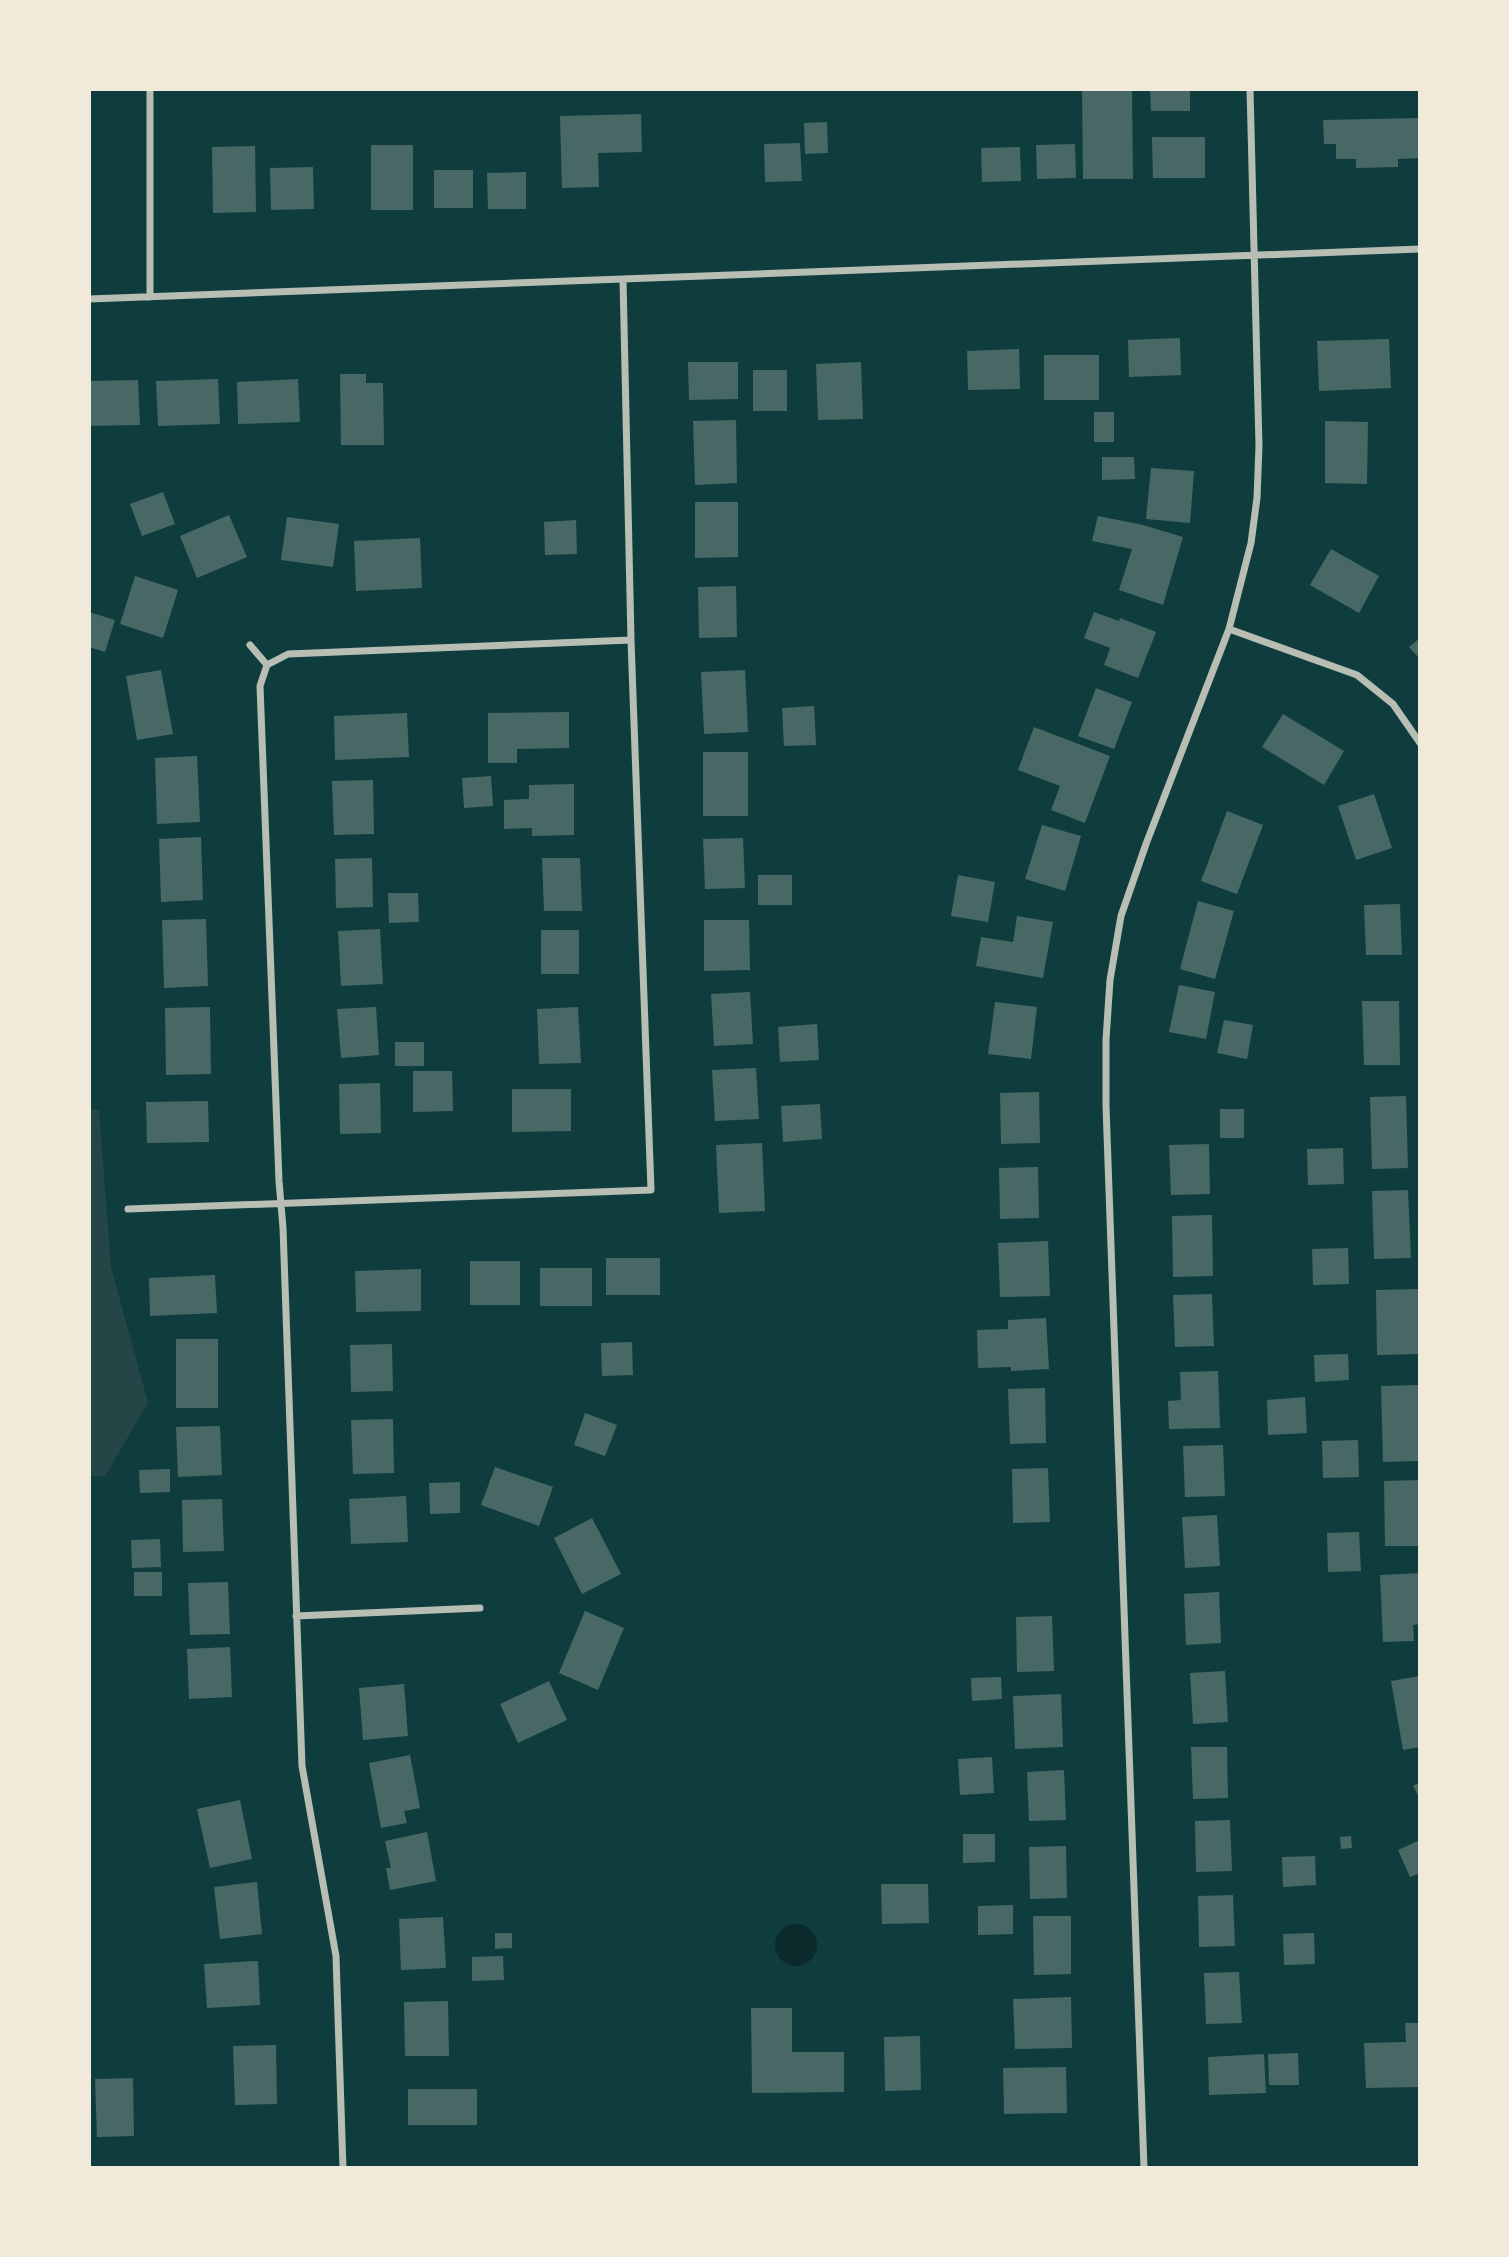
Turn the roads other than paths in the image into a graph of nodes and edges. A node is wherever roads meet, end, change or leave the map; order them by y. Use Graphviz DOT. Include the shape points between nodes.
graph roads {
  1 [pos="150,89"];
  2 [pos="1250,89"];
  3 [pos="1420,249"];
  4 [pos="1254,255"];
  5 [pos="623,279"];
  6 [pos="149,297"];
  7 [pos="89,299"];
  8 [pos="1229,629"];
  9 [pos="631,640"];
  10 [pos="250,645"];
  11 [pos="267,665"];
  12 [pos="1420,743"];
  13 [pos="281,1203"];
  14 [pos="128,1209"];
  15 [pos="480,1608"];
  16 [pos="296,1616"];
  17 [pos="343,2168"];
  18 [pos="1144,2168"];
  1 -- 6 [label="street"];
  2 -- 4 [label="street"];
  3 -- 4 [label="street"];
  4 -- 5 [label="street"];
  4 -- 8 [label="street" via="1256,498 1251,543"];
  5 -- 6 [label="street"];
  5 -- 9 [label="street"];
  6 -- 7 [label="street"];
  8 -- 12 [label="street" via="1357,675 1393,704"];
  8 -- 18 [label="street" via="1121,916 1106,1040"];
  9 -- 11 [label="street" via="288,654"];
  9 -- 13 [label="street" via="651,1191"];
  10 -- 11 [label="street"];
  11 -- 13 [label="street" via="260,686"];
  13 -- 14 [label="street"];
  13 -- 16 [label="street"];
  15 -- 16 [label="street"];
  16 -- 17 [label="street" via="302,1766 336,1956"];
}
